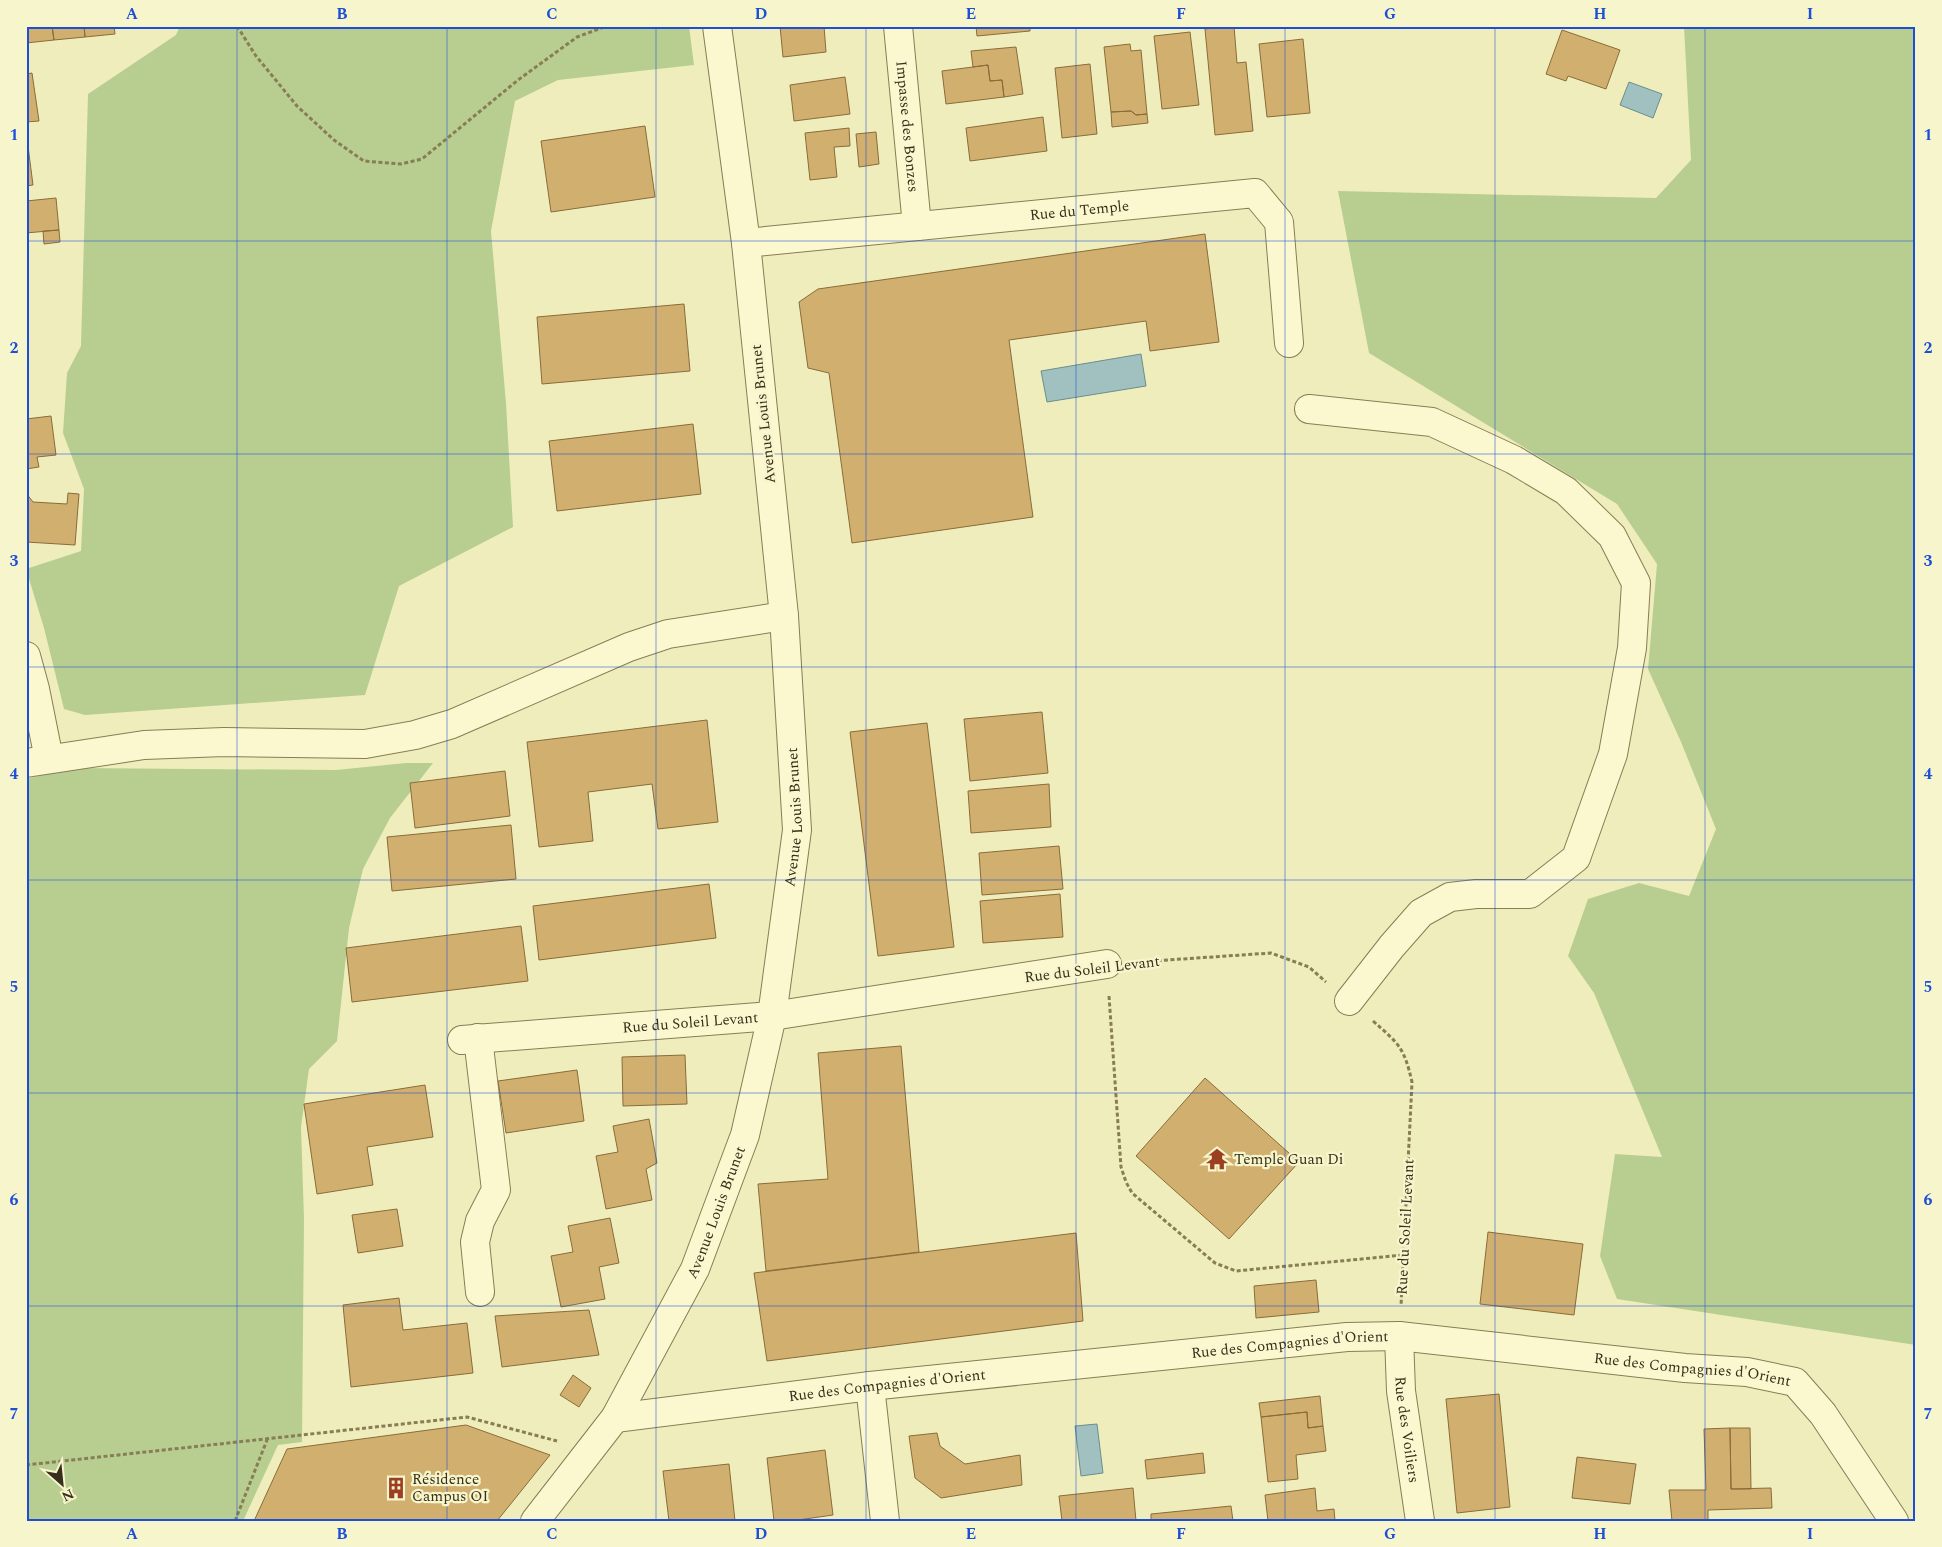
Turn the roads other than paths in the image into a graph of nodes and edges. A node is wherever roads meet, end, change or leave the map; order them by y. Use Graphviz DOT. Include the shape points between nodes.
graph roads {
  1 [pos="718,26"];
  2 [pos="898,26"];
  3 [pos="917,226"];
  4 [pos="746,243"];
  5 [pos="1289,342"];
  6 [pos="1309,408"];
  7 [pos="784,616"];
  8 [pos="26,656"];
  9 [pos="38,761"];
  10 [pos="1107,964"];
  11 [pos="1349,1001"];
  12 [pos="772,1016"];
  13 [pos="480,1292"];
  14 [pos="1399,1336"];
  15 [pos="870,1386"];
  16 [pos="615,1418"];
  17 [pos="535,1521"];
  18 [pos="885,1521"];
  19 [pos="1420,1521"];
  20 [pos="1894,1521"];
  1 -- 4 [label="street, Avenue Louis Brunet"];
  2 -- 3 [label="street, Impasse des Bonzes"];
  3 -- 4 [label="street, Rue du Temple"];
  3 -- 5 [label="street, Rue du Temple" via="1255,193 1279,222"];
  4 -- 7 [label="street, Avenue Louis Brunet"];
  6 -- 11 [label="street" via="1432,422 1514,460 1566,491 1612,536 1636,583 1632,648 1613,754 1576,858 1530,894 1450,897 1421,913"];
  7 -- 9 [label="street" via="660,636 452,724 415,735 365,744 144,744"];
  7 -- 12 [label="street, Avenue Louis Brunet" via="797,830"];
  8 -- 9 [label="street" via="35,689"];
  10 -- 12 [label="street, Rue du Soleil Levant"];
  12 -- 13 [label="street, Rue du Soleil Levant" via="470,1039 496,1190 480,1221 475,1242"];
  12 -- 16 [label="street, Avenue Louis Brunet" via="745,1135 696,1269"];
  14 -- 15 [label="street, Rue des Compagnies d'Orient" via="1347,1338"];
  14 -- 19 [label="street, Rue des Voiliers" via="1401,1391"];
  14 -- 20 [label="street, Rue des Compagnies d'Orient" via="1747,1372 1795,1382 1823,1414"];
  15 -- 16 [label="street, Rue des Compagnies d'Orient"];
  15 -- 18 [label="street"];
  16 -- 17 [label="street, Avenue Louis Brunet"];
}
